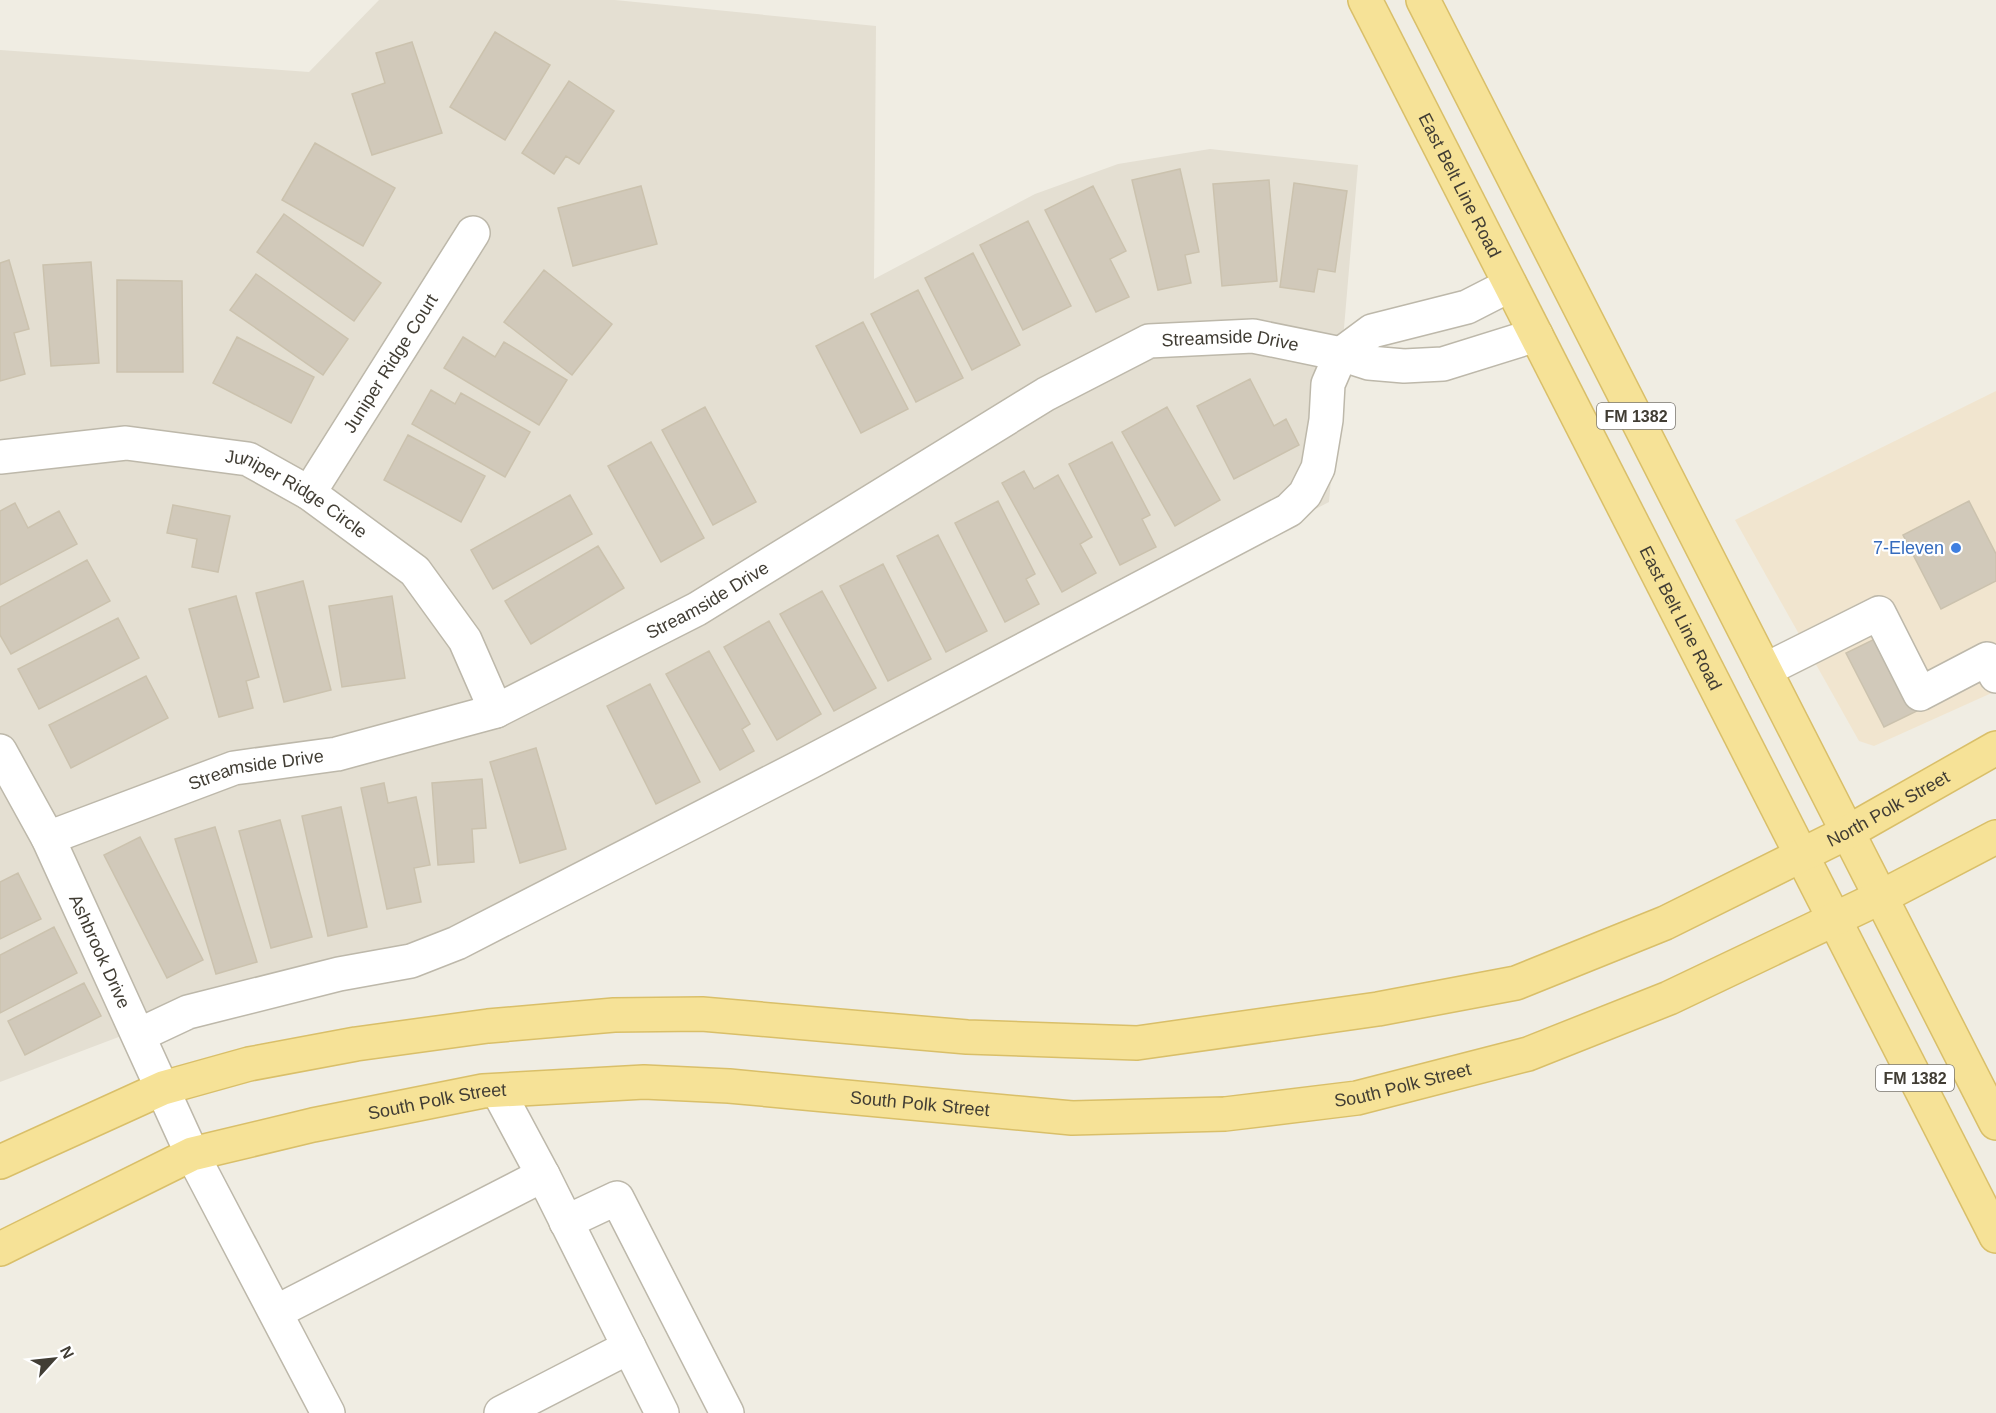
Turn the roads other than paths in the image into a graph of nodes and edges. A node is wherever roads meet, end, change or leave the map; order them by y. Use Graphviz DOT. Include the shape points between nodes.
graph roads {
  1 [pos="1365,0"];
  2 [pos="1423,0"];
  3 [pos="472,233"];
  4 [pos="1510,285"];
  5 [pos="1536,335"];
  6 [pos="1341,354"];
  7 [pos="0,457"];
  8 [pos="309,493"];
  9 [pos="1993,663"];
  10 [pos="1765,669"];
  11 [pos="496,711"];
  12 [pos="1996,748"];
  13 [pos="0,751"];
  14 [pos="1848,832"];
  15 [pos="1996,837"];
  16 [pos="48,838"];
  17 [pos="1789,862"];
  18 [pos="1881,897"];
  19 [pos="1834,919"];
  20 [pos="139,1035"];
  21 [pos="163,1088"];
  22 [pos="498,1090"];
  23 [pos="1996,1123"];
  24 [pos="192,1154"];
  25 [pos="0,1162"];
  26 [pos="543,1175"];
  27 [pos="566,1222"];
  28 [pos="1996,1236"];
  29 [pos="0,1249"];
  30 [pos="276,1312"];
  31 [pos="629,1347"];
  32 [pos="328,1413"];
  33 [pos="501,1413"];
  34 [pos="662,1413"];
  35 [pos="727,1413"];
  1 -- 4 [label="main road, East Belt Line Road / FM 1382"];
  2 -- 10 [label="main road, FM 1382"];
  3 -- 8 [label="street, Juniper Ridge Court"];
  4 -- 5 [label="main road, East Belt Line Road / FM 1382"];
  4 -- 6 [label="street" via="1467,307 1372,332"];
  5 -- 6 [label="street, Streamside Drive" via="1443,364 1369,363"];
  5 -- 17 [label="main road, East Belt Line Road / FM 1382"];
  6 -- 11 [label="street, Streamside Drive" via="1253,336 1149,341 1046,394 697,609"];
  6 -- 20 [label="street" via="1328,384 1318,468 1305,494 1289,510 456,943 411,961 339,974 188,1012"];
  7 -- 8 [label="street, Juniper Ridge Circle" via="126,443 248,459"];
  8 -- 11 [label="street, Juniper Ridge Circle" via="415,571 465,640"];
  9 -- 10 [label="street" via="1920,694 1879,613"];
  10 -- 14 [label="main road, FM 1382"];
  11 -- 16 [label="street, Streamside Drive" via="337,753 234,768"];
  12 -- 14 [label="main road, North Polk Street"];
  13 -- 16 [label="street, Ashbrook Drive"];
  14 -- 17 [label="main road, North Polk Street"];
  14 -- 18 [label="main road, FM 1382"];
  15 -- 18 [label="main road"];
  16 -- 20 [label="street, Ashbrook Drive"];
  17 -- 19 [label="main road, East Belt Line Road / FM 1382"];
  17 -- 21 [label="main road" via="1665,923 1516,983 1378,1009 1137,1043 967,1037 702,1014 614,1015 488,1026 356,1044 249,1064"];
  18 -- 19 [label="main road"];
  18 -- 23 [label="main road, FM 1382"];
  19 -- 22 [label="main road, South Polk Street" via="1669,998 1528,1054 1357,1098 1225,1114 1072,1118 729,1086 644,1082"];
  19 -- 28 [label="main road, East Belt Line Road / FM 1382"];
  20 -- 21 [label="street, Ashbrook Drive"];
  21 -- 24 [label="street, Ashbrook Drive"];
  21 -- 25 [label="main road"];
  22 -- 24 [label="main road, South Polk Street" via="325,1123"];
  22 -- 26 [label="street"];
  24 -- 29 [label="main road, South Polk Street"];
  24 -- 30 [label="street, Ashbrook Drive"];
  26 -- 27 [label="street"];
  26 -- 30 [label="street"];
  27 -- 31 [label="street"];
  27 -- 35 [label="street" via="617,1198"];
  30 -- 32 [label="street, Ashbrook Drive"];
  31 -- 33 [label="street"];
  31 -- 34 [label="street"];
}
